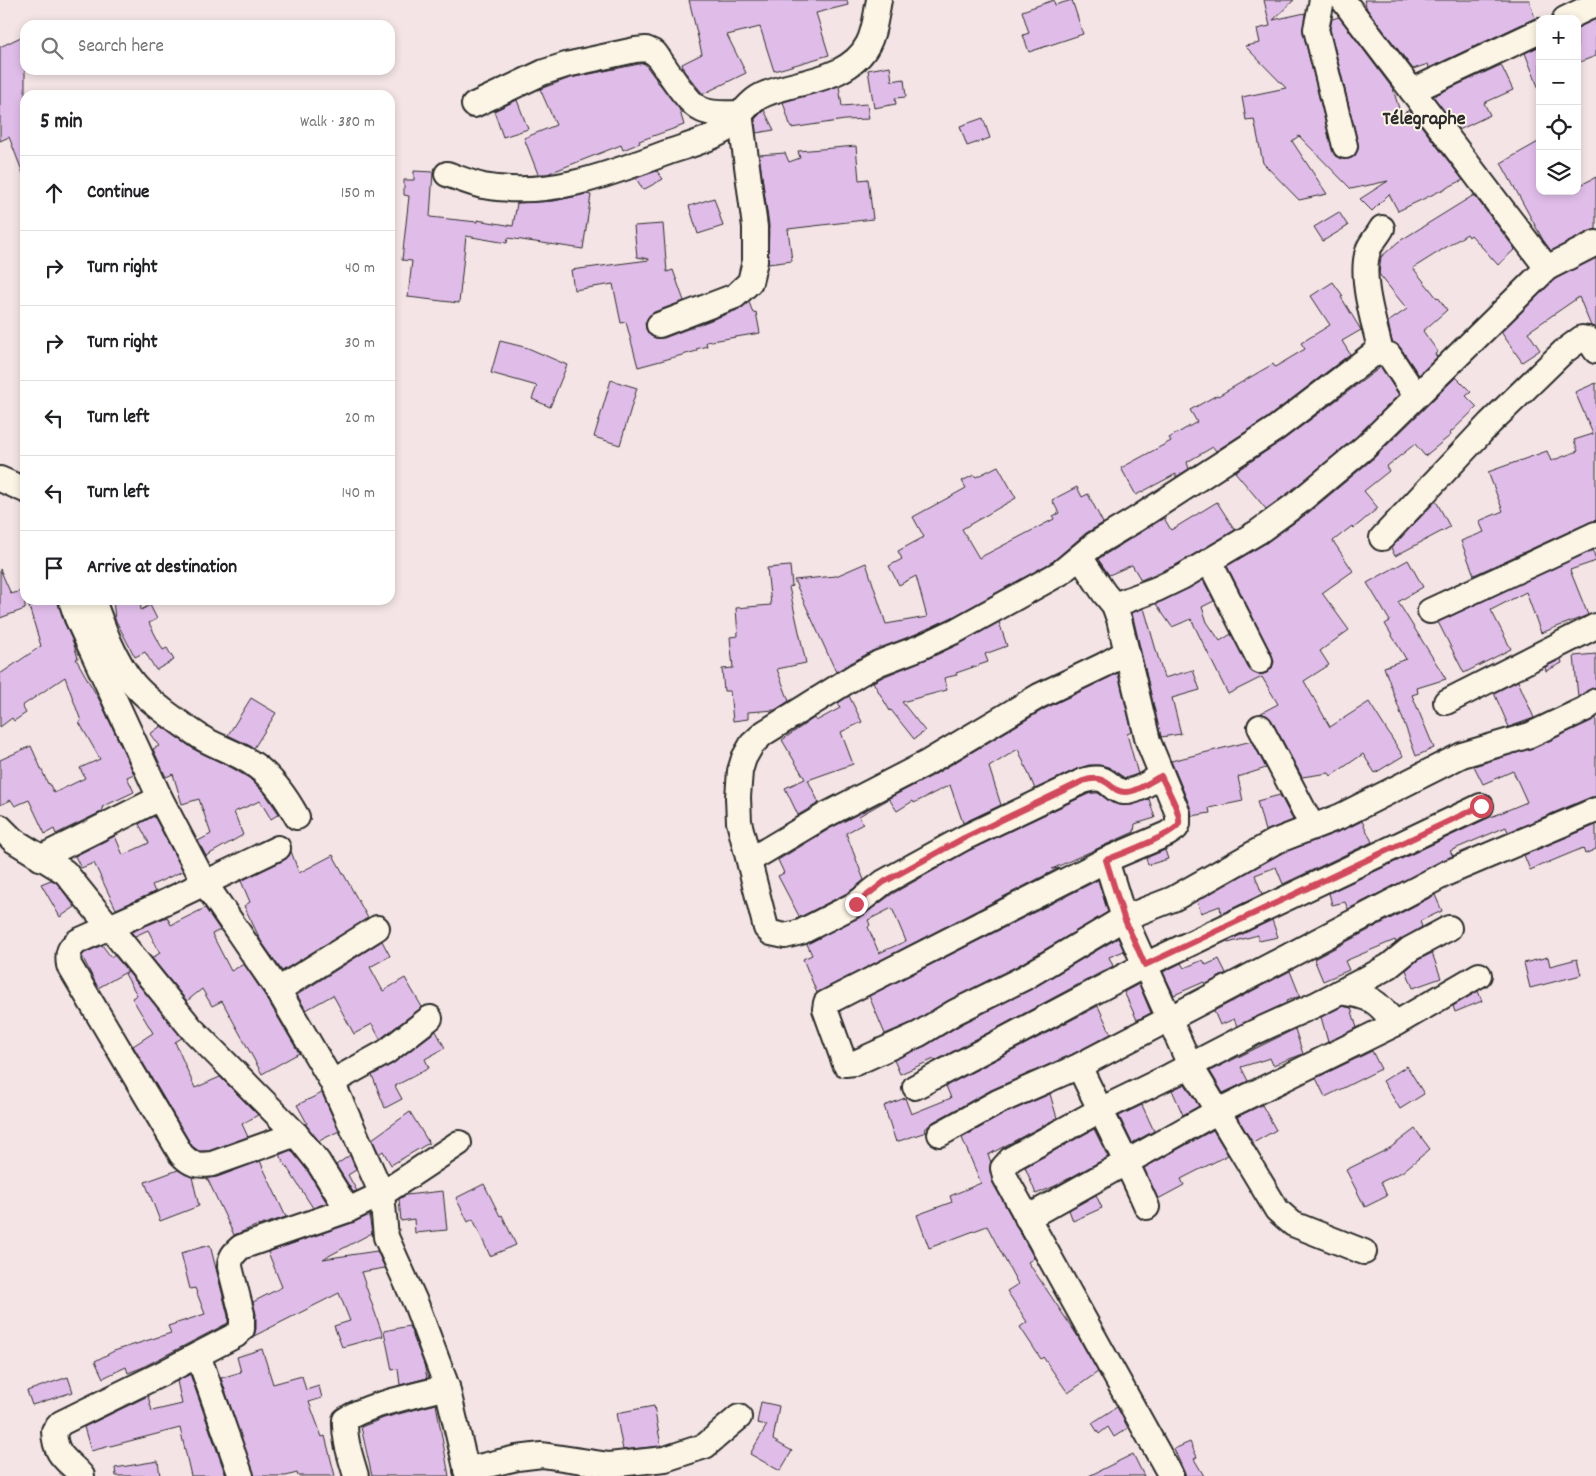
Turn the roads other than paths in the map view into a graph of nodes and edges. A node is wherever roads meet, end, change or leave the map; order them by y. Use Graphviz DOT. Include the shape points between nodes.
graph roads {
  1 [pos="879,0"];
  2 [pos="1322,0"];
  3 [pos="1343,0"];
  4 [pos="1596,4"];
  5 [pos="1573,15"];
  6 [pos="1536,33"];
  7 [pos="1412,91"];
  8 [pos="474,105"];
  9 [pos="740,113"];
  10 [pos="1345,146"];
  11 [pos="447,174"];
  12 [pos="1382,228"];
  13 [pos="1596,243"];
  14 [pos="1547,268"];
  15 [pos="659,325"];
  16 [pos="1596,351"];
  17 [pos="1382,353"];
  18 [pos="1416,396"];
  19 [pos="0,479"];
  20 [pos="20,488"];
  21 [pos="1596,534"];
  22 [pos="1382,538"];
  23 [pos="1080,557"];
  24 [pos="1209,561"];
  25 [pos="73,605"];
  26 [pos="95,605"];
  27 [pos="1114,605"];
  28 [pos="1430,611"];
  29 [pos="1596,626"];
  30 [pos="1127,652"];
  31 [pos="1260,660"];
  32 [pos="1596,701"];
  33 [pos="1446,702"];
  34 [pos="1260,727"];
  35 [pos="1161,776"];
  36 [pos="160,798"];
  37 [pos="1481,806"];
  38 [pos="1596,810"];
  39 [pos="297,816"];
  40 [pos="1312,826"];
  41 [pos="0,827"];
  42 [pos="278,848"];
  43 [pos="40,858"];
  44 [pos="750,860"];
  45 [pos="1106,860"];
  46 [pos="204,882"];
  47 [pos="1124,918"];
  48 [pos="109,927"];
  49 [pos="377,928"];
  50 [pos="1449,928"];
  51 [pos="1145,965"];
  52 [pos="1479,975"];
  53 [pos="278,990"];
  54 [pos="1340,992"];
  55 [pos="430,1018"];
  56 [pos="1170,1018"];
  57 [pos="1395,1024"];
  58 [pos="1190,1065"];
  59 [pos="1080,1066"];
  60 [pos="332,1082"];
  61 [pos="915,1087"];
  62 [pos="1100,1110"];
  63 [pos="1218,1111"];
  64 [pos="296,1134"];
  65 [pos="940,1134"];
  66 [pos="459,1143"];
  67 [pos="1127,1162"];
  68 [pos="382,1194"];
  69 [pos="1147,1207"];
  70 [pos="348,1210"];
  71 [pos="1027,1218"];
  72 [pos="1364,1252"];
  73 [pos="198,1355"];
  74 [pos="447,1387"];
  75 [pos="739,1417"];
  76 [pos="467,1473"];
  77 [pos="82,1476"];
  78 [pos="241,1476"];
  79 [pos="356,1476"];
  80 [pos="1170,1476"];
  1 -- 9 [label="street" via="868,44 856,60 836,73 765,94 749,103"];
  2 -- 10 [label="street" via="1316,29"];
  3 -- 7 [label="street"];
  4 -- 5 [label="street"];
  6 -- 7 [label="street"];
  7 -- 14 [label="street"];
  8 -- 9 [label="street" via="566,64 646,49 655,53 692,104 716,113"];
  9 -- 11 [label="street" via="724,130 710,137 625,168 560,187 507,189 481,186"];
  9 -- 15 [label="street" via="755,228 755,261 750,282 735,296"];
  12 -- 17 [label="street" via="1369,249 1365,272"];
  13 -- 14 [label="street"];
  14 -- 18 [label="street"];
  16 -- 22 [label="street" via="1588,339 1582,338 1563,352 1490,423"];
  17 -- 18 [label="street" via="1389,355"];
  17 -- 23 [label="street" via="1366,359 1275,430 1095,544"];
  18 -- 24 [label="street" via="1365,447 1299,502 1258,532"];
  19 -- 20 [label="street"];
  21 -- 28 [label="street"];
  23 -- 27 [label="street"];
  23 -- 44 [label="street" via="1060,573 957,630 857,675 764,733 752,744 740,771 738,798 739,822"];
  24 -- 27 [label="street" via="1158,589"];
  24 -- 31 [label="street"];
  25 -- 36 [label="street"];
  26 -- 39 [label="street" via="115,653 133,683 152,702 202,738 250,762 272,780"];
  27 -- 30 [label="street"];
  29 -- 33 [label="street"];
  30 -- 35 [label="street" via="1148,741"];
  30 -- 44 [label="street" via="1039,696 926,764 824,816"];
  32 -- 40 [label="street" via="1530,735 1462,755 1386,795"];
  34 -- 40 [label="street"];
  35 -- 44 [label="street" via="1124,792 1102,779 1083,781 964,838 884,882 856,904 800,932 785,936 771,933 766,928"];
  35 -- 45 [label="street" via="1178,814 1176,828"];
  36 -- 43 [label="street"];
  36 -- 46 [label="street"];
  37 -- 51 [label="street"];
  38 -- 56 [label="street" via="1447,873"];
  40 -- 47 [label="street" via="1256,851 1173,899"];
  41 -- 43 [label="street"];
  42 -- 46 [label="street"];
  43 -- 48 [label="street" via="66,872"];
  45 -- 47 [label="street"];
  45 -- 47 [label="street" via="826,1003 825,1009 845,1064 855,1063 919,1034 1024,978"];
  46 -- 48 [label="street"];
  46 -- 53 [label="street"];
  47 -- 51 [label="street"];
  48 -- 64 [label="street" via="191,1028"];
  48 -- 64 [label="street" via="70,947 69,965 188,1162 198,1166 212,1164"];
  49 -- 53 [label="street"];
  50 -- 54 [label="street"];
  51 -- 56 [label="street"];
  51 -- 61 [label="street"];
  52 -- 57 [label="street"];
  53 -- 60 [label="street"];
  54 -- 57 [label="street" via="1358,994 1374,1001"];
  54 -- 58 [label="street"];
  55 -- 60 [label="street" via="386,1052"];
  56 -- 58 [label="street"];
  56 -- 59 [label="street"];
  57 -- 63 [label="street"];
  58 -- 62 [label="street"];
  58 -- 63 [label="street"];
  59 -- 62 [label="street"];
  59 -- 65 [label="street" via="998,1102"];
  60 -- 68 [label="street"];
  62 -- 67 [label="street"];
  62 -- 71 [label="street" via="1011,1159 1003,1168 1004,1177"];
  63 -- 67 [label="street"];
  63 -- 72 [label="street" via="1278,1210 1293,1224"];
  64 -- 70 [label="street"];
  66 -- 68 [label="street"];
  67 -- 69 [label="street"];
  67 -- 71 [label="street"];
  68 -- 70 [label="street"];
  68 -- 74 [label="street" via="386,1237 416,1304"];
  70 -- 73 [label="street" via="241,1247 234,1253 230,1267 242,1314 242,1329"];
  71 -- 80 [label="street"];
  73 -- 77 [label="street" via="61,1423 54,1431 55,1444 63,1458"];
  73 -- 78 [label="street"];
  74 -- 76 [label="street"];
  74 -- 79 [label="street" via="371,1408 345,1420 347,1445"];
  75 -- 76 [label="street" via="705,1446 665,1459 609,1465 542,1455 517,1458"];
}
